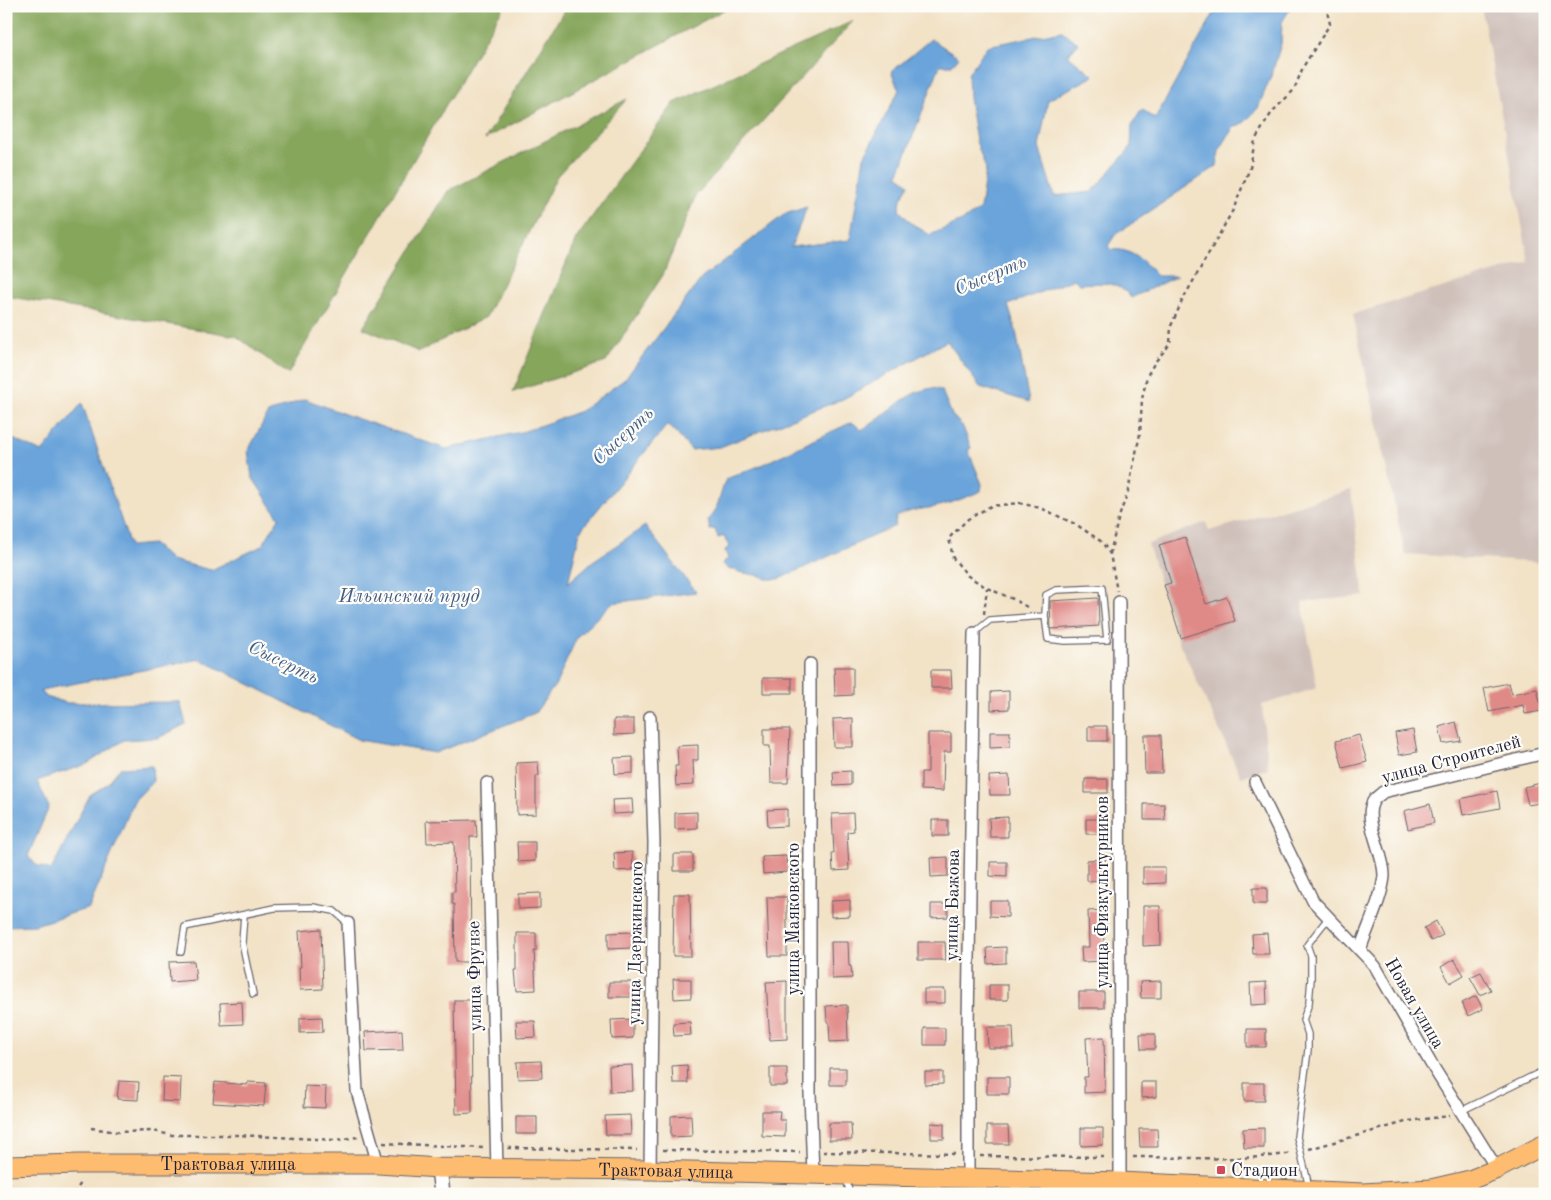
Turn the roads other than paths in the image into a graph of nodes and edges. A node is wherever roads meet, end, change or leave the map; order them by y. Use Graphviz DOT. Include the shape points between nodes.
graph roads {
  1 [pos="1119,602"];
  2 [pos="1046,616"];
  3 [pos="978,630"];
  4 [pos="810,664"];
  5 [pos="650,717"];
  6 [pos="1545,753"];
  7 [pos="1255,782"];
  8 [pos="487,783"];
  9 [pos="244,915"];
  10 [pos="1329,917"];
  11 [pos="348,923"];
  12 [pos="1360,950"];
  13 [pos="181,952"];
  14 [pos="253,994"];
  15 [pos="1545,1070"];
  16 [pos="1461,1112"];
  17 [pos="1545,1145"];
  18 [pos="378,1164"];
  19 [pos="6,1166"];
  20 [pos="439,1168"];
  21 [pos="497,1169"];
  22 [pos="650,1170"];
  23 [pos="1497,1170"];
  24 [pos="813,1174"];
  25 [pos="968,1178"];
  26 [pos="848,1184"];
  27 [pos="1545,1184"];
  28 [pos="1120,1185"];
  29 [pos="1310,1191"];
  30 [pos="442,1194"];
  1 -- 28 [label="street, улица Физкультурников"];
  2 -- 2 [label="lane" via="1046,595 1056,590 1102,588 1107,640 1048,639"];
  2 -- 3 [label="lane" via="990,620"];
  3 -- 25 [label="street, улица Бажова" via="968,1024"];
  4 -- 24 [label="street, улица Маяковского" via="810,1093"];
  5 -- 22 [label="street, улица Дзержинского" via="654,842"];
  6 -- 12 [label="street, улица Строителей" via="1383,792 1373,801 1372,829 1384,875"];
  7 -- 10 [label="street, Новая улица" via="1309,893"];
  8 -- 21 [label="street, улица Фрунзе"];
  9 -- 11 [label="lane" via="274,908 313,907 334,910"];
  9 -- 13 [label="lane" via="185,927"];
  9 -- 14 [label="lane" via="242,942"];
  10 -- 12 [label="street, Новая улица"];
  10 -- 29 [label="lane" via="1307,945 1311,956 1311,978 1309,1002 1303,1020 1308,1034 1308,1050 1297,1137"];
  11 -- 18 [label="street" via="357,1091"];
  12 -- 16 [label="street, Новая улица" via="1375,966"];
  15 -- 16 [label="lane"];
  16 -- 23 [label="street, Новая улица"];
  17 -- 23 [label="main road, Трактовая улица"];
  17 -- 27 [label="lane" via="1542,1178"];
  18 -- 19 [label="main road, Трактовая улица"];
  18 -- 20 [label="main road, Трактовая улица"];
  20 -- 21 [label="main road, Трактовая улица"];
  20 -- 30 [label="street"];
  21 -- 22 [label="main road, Трактовая улица"];
  22 -- 24 [label="main road, Трактовая улица"];
  23 -- 29 [label="main road, Трактовая улица" via="1430,1189 1363,1193"];
  24 -- 26 [label="main road, Трактовая улица"];
  25 -- 26 [label="main road, Трактовая улица"];
  25 -- 28 [label="main road, Трактовая улица"];
  28 -- 29 [label="main road, Трактовая улица"];
}
